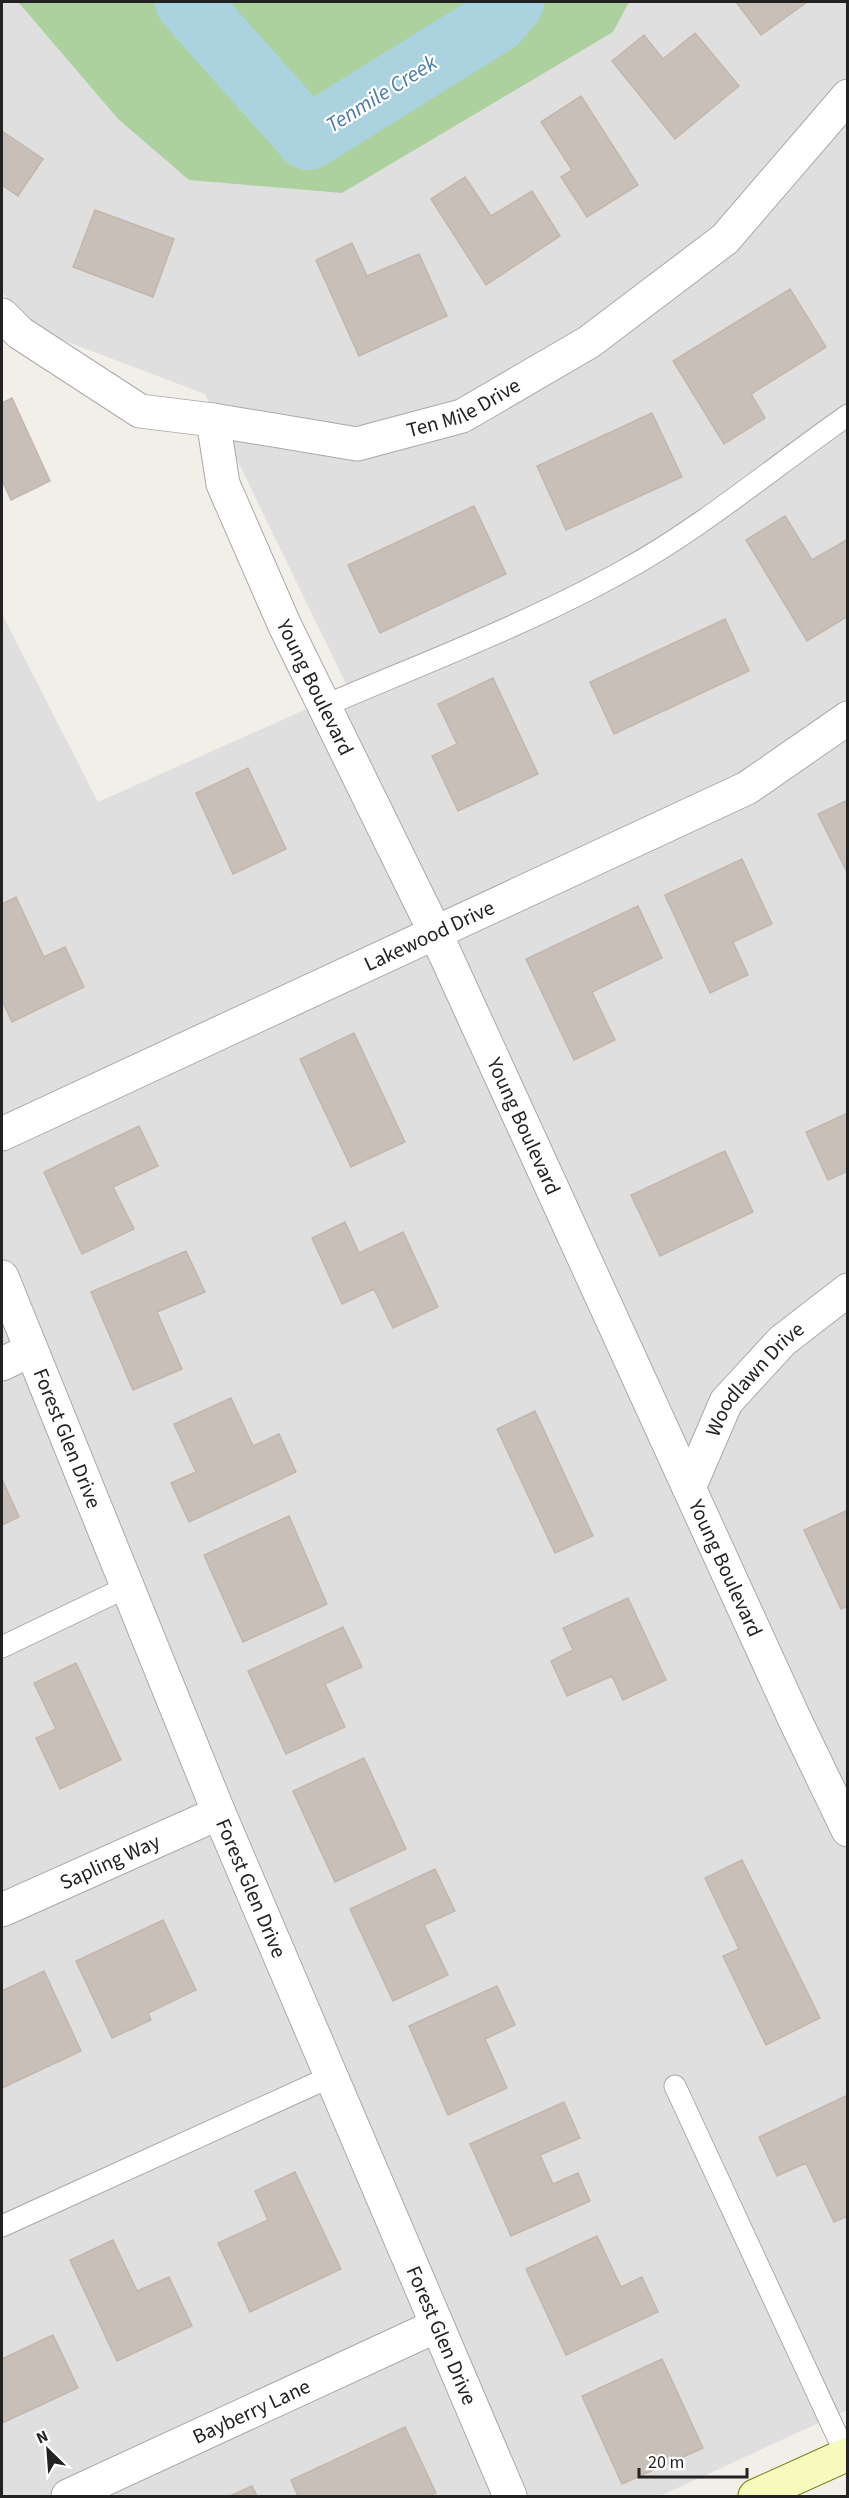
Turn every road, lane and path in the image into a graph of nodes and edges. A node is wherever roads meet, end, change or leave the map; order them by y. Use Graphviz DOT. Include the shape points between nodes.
graph roads {
  1 [pos="848,96"];
  2 [pos="2,315"];
  3 [pos="848,415"];
  4 [pos="213,420"];
  5 [pos="324,706"];
  6 [pos="848,718"];
  7 [pos="436,934"];
  8 [pos="2,1134"];
  9 [pos="2,1277"];
  10 [pos="848,1290"];
  11 [pos="30,1350"];
  12 [pos="2,1364"];
  13 [pos="689,1488"];
  14 [pos="127,1587"];
  15 [pos="2,1647"];
  16 [pos="219,1813"];
  17 [pos="848,1830"];
  18 [pos="2,1910"];
  19 [pos="330,2077"];
  20 [pos="675,2086"];
  21 [pos="2,2226"];
  22 [pos="436,2326"];
  23 [pos="847,2455"];
  24 [pos="68,2496"];
  25 [pos="510,2496"];
  26 [pos="755,2496"];
  1 -- 4 [label="street, Ten Mile Drive" via="725,239 588,342 462,416 357,444"];
  2 -- 4 [label="street, Ten Mile Drive" via="20,333 140,411"];
  3 -- 5 [label="lane" via="624,571 528,618"];
  4 -- 5 [label="street, Young Boulevard" via="223,484"];
  5 -- 7 [label="street, Young Boulevard"];
  6 -- 7 [label="street, Lakewood Drive" via="747,788"];
  7 -- 8 [label="street, Lakewood Drive"];
  7 -- 13 [label="street, Young Boulevard"];
  9 -- 11 [label="street, Forest Glen Drive"];
  10 -- 13 [label="street, Woodlawn Drive" via="782,1341 726,1402"];
  11 -- 12 [label="street"];
  11 -- 14 [label="street, Forest Glen Drive"];
  13 -- 17 [label="street, Young Boulevard"];
  14 -- 15 [label="lane"];
  14 -- 16 [label="street, Forest Glen Drive"];
  16 -- 18 [label="street, Sapling Way"];
  16 -- 19 [label="street, Forest Glen Drive"];
  19 -- 21 [label="lane"];
  19 -- 22 [label="street, Forest Glen Drive"];
  20 -- 23 [label="lane"];
  22 -- 24 [label="street, Bayberry Lane"];
  22 -- 25 [label="street, Forest Glen Drive"];
  23 -- 26 [label="main road"];
}
